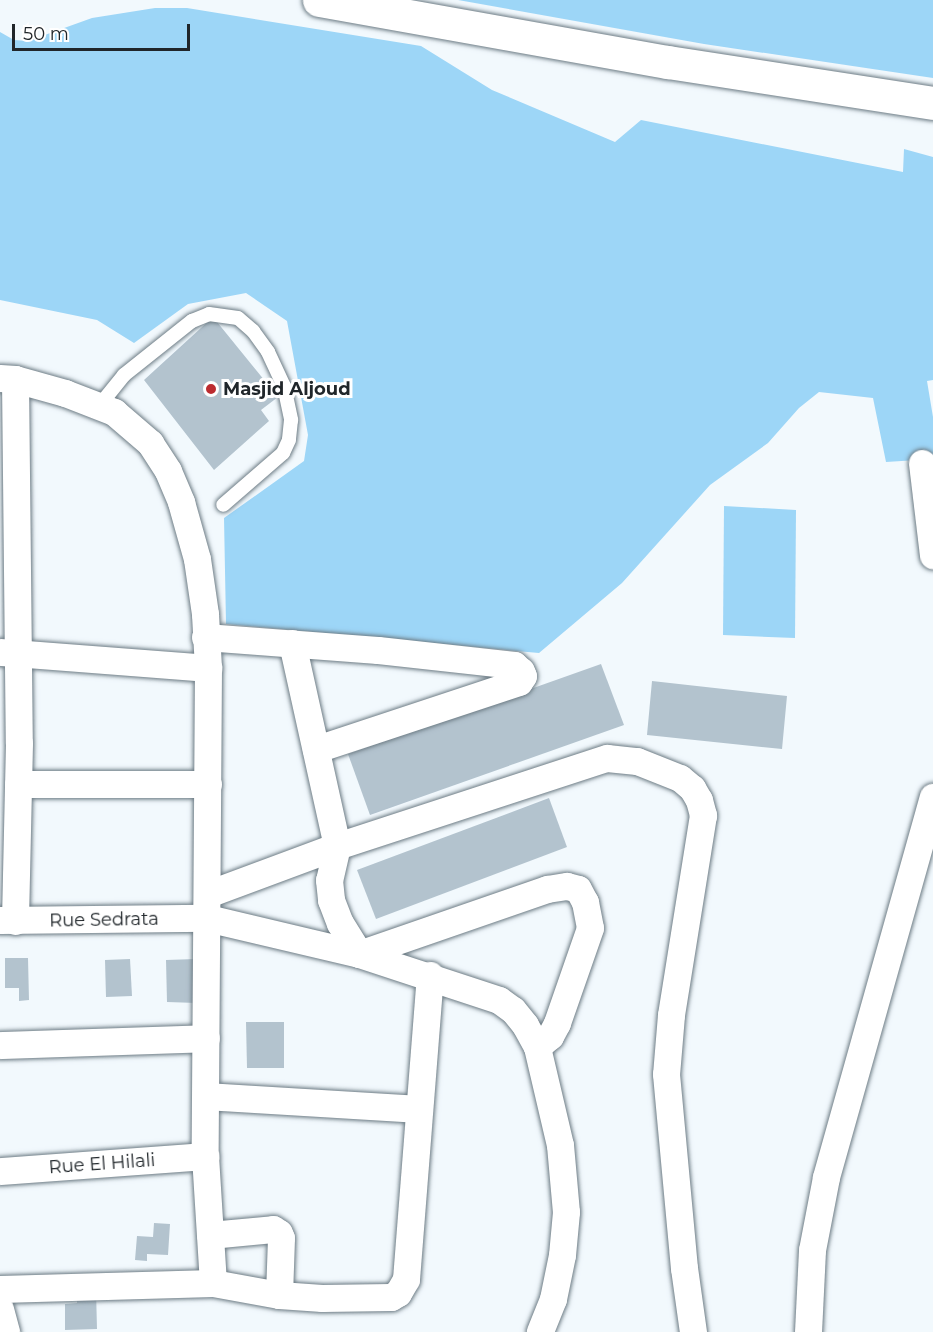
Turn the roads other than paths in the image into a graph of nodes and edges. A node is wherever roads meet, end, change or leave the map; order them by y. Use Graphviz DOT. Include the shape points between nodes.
graph roads {
  1 [pos="319,0"];
  2 [pos="933,104"];
  3 [pos="8,379"];
  4 [pos="99,406"];
  5 [pos="922,463"];
  6 [pos="223,505"];
  7 [pos="933,555"];
  8 [pos="206,637"];
  9 [pos="292,644"];
  10 [pos="10,653"];
  11 [pos="208,668"];
  12 [pos="10,743"];
  13 [pos="316,749"];
  14 [pos="18,784"];
  15 [pos="208,784"];
  16 [pos="933,797"];
  17 [pos="337,846"];
  18 [pos="208,906"];
  19 [pos="8,920"];
  20 [pos="359,954"];
  21 [pos="430,975"];
  22 [pos="206,1038"];
  23 [pos="0,1045"];
  24 [pos="537,1047"];
  25 [pos="206,1096"];
  26 [pos="418,1109"];
  27 [pos="205,1156"];
  28 [pos="0,1171"];
  29 [pos="210,1235"];
  30 [pos="213,1283"];
  31 [pos="0,1289"];
  32 [pos="279,1295"];
  33 [pos="0,1309"];
  34 [pos="6,1332"];
  35 [pos="540,1332"];
  36 [pos="693,1332"];
  37 [pos="808,1332"];
  1 -- 2 [label="street"];
  3 -- 4 [label="street"];
  3 -- 10 [label="street"];
  4 -- 6 [label="lane" via="124,375 192,321 209,314 238,318 268,352 284,386 291,420 283,453"];
  4 -- 8 [label="street" via="114,412 150,443 168,471 196,559"];
  5 -- 7 [label="street"];
  8 -- 9 [label="street"];
  8 -- 11 [label="street"];
  9 -- 13 [label="street"];
  9 -- 13 [label="street" via="514,665 523,676 519,682"];
  10 -- 11 [label="street"];
  10 -- 12 [label="street"];
  11 -- 15 [label="street"];
  12 -- 14 [label="street"];
  13 -- 17 [label="street"];
  14 -- 15 [label="street"];
  14 -- 19 [label="street"];
  15 -- 18 [label="street"];
  16 -- 37 [label="street" via="818,1211"];
  17 -- 18 [label="street"];
  17 -- 20 [label="street" via="329,880 331,900"];
  17 -- 36 [label="street" via="607,758 637,761 680,778 692,788 703,815 670,1015 666,1074"];
  18 -- 19 [label="street, Rue Sedrata"];
  18 -- 20 [label="street"];
  18 -- 22 [label="street"];
  20 -- 21 [label="street"];
  20 -- 24 [label="street" via="547,889 567,886 578,890 585,902 590,928 557,1023"];
  21 -- 24 [label="street" via="499,1000 525,1024"];
  21 -- 26 [label="street"];
  22 -- 23 [label="street"];
  22 -- 25 [label="street"];
  24 -- 35 [label="street" via="560,1145 566,1212 555,1288"];
  25 -- 26 [label="street"];
  25 -- 27 [label="street"];
  26 -- 32 [label="street" via="406,1279 402,1288 391,1297"];
  27 -- 28 [label="street, Rue El Hilali"];
  27 -- 29 [label="street"];
  29 -- 30 [label="street"];
  29 -- 32 [label="street" via="273,1229 279,1233"];
  30 -- 31 [label="street"];
  30 -- 32 [label="street"];
  33 -- 34 [label="street"];
}
